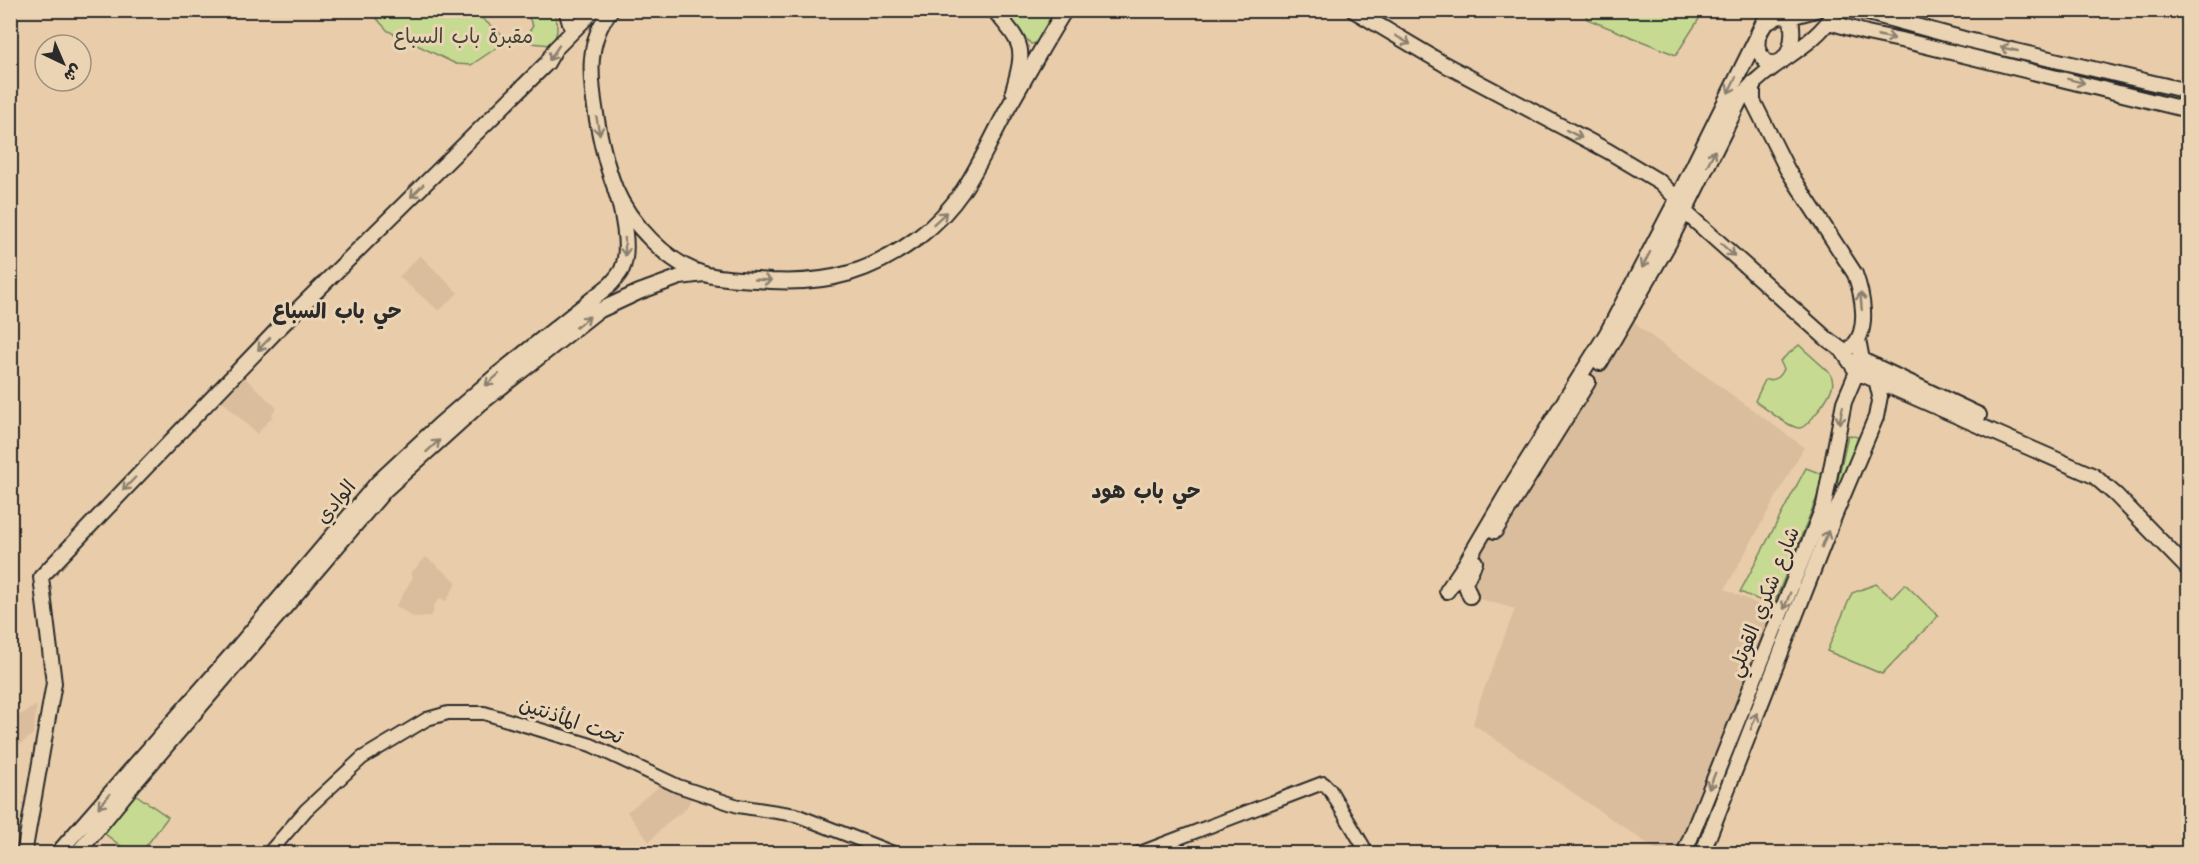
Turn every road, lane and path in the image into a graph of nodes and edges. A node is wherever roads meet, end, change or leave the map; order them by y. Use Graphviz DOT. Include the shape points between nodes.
graph roads {
  1 [pos="566,10"];
  2 [pos="594,10"];
  3 [pos="611,10"];
  4 [pos="994,10"];
  5 [pos="1065,10"];
  6 [pos="1353,10"];
  7 [pos="1770,10"];
  8 [pos="1816,10"];
  9 [pos="1857,10"];
  10 [pos="1790,14"];
  11 [pos="1833,16"];
  12 [pos="572,30"];
  13 [pos="1759,33"];
  14 [pos="1017,39"];
  15 [pos="1038,58"];
  16 [pos="1783,60"];
  17 [pos="1753,83"];
  18 [pos="2188,91"];
  19 [pos="1009,108"];
  20 [pos="2188,110"];
  21 [pos="615,189"];
  22 [pos="1681,205"];
  23 [pos="704,274"];
  24 [pos="1858,339"];
  25 [pos="1842,350"];
  26 [pos="1859,366"];
  27 [pos="1876,373"];
  28 [pos="1850,386"];
  29 [pos="1880,396"];
  30 [pos="2188,561"];
  31 [pos="2188,569"];
  32 [pos="1447,591"];
  33 [pos="1470,596"];
  34 [pos="24,854"];
  35 [pos="57,854"];
  36 [pos="77,854"];
  37 [pos="268,854"];
  38 [pos="896,854"];
  39 [pos="1137,854"];
  40 [pos="1368,854"];
  41 [pos="1684,854"];
  42 [pos="1702,854"];
  1 -- 12 [label="main road"];
  2 -- 12 [label="main road"];
  3 -- 21 [label="main road, one-way" via="595,36 591,83"];
  4 -- 14 [label="main road"];
  5 -- 15 [label="main road"];
  6 -- 22 [label="main road, one-way" via="1444,64 1608,151 1660,182"];
  7 -- 13 [label="highway"];
  8 -- 10 [label="main road"];
  18 -- 9 [label="main road, one-way"];
  10 -- 13 [label="main road" via="1779,16"];
  10 -- 16 [label="main road" via="1794,37"];
  11 -- 16 [label="main road" via="1811,42"];
  11 -- 20 [label="main road, one-way" via="1867,33"];
  12 -- 34 [label="main road, one-way" via="547,63 280,327 40,577 54,683"];
  13 -- 16 [label="main road" via="1756,44 1766,62"];
  13 -- 22 [label="main road, one-way"];
  14 -- 15 [label="main road"];
  14 -- 19 [label="main road" via="1022,53"];
  15 -- 19 [label="main road"];
  16 -- 17 [label="main road"];
  22 -- 17 [label="main road, one-way" via="1743,94"];
  24 -- 17 [label="main road, one-way" via="1862,299 1855,274 1787,169 1753,101"];
  23 -- 19 [label="main road, one-way" via="816,281 871,266 920,236 957,202"];
  21 -- 23 [label="main road" via="666,255"];
  21 -- 35 [label="main road, الوادي, one-way" via="625,240 622,271 439,425 378,482"];
  22 -- 25 [label="main road, one-way"];
  22 -- 32 [label="main road, one-way" via="1593,357"];
  22 -- 33 [label="main road" via="1669,243 1629,315 1472,568 1465,583"];
  36 -- 23 [label="main road, الوادي, one-way" via="386,489 480,404 596,312 680,277"];
  24 -- 25 [label="main road" via="1852,347"];
  24 -- 26 [label="main road"];
  25 -- 26 [label="main road"];
  26 -- 27 [label="main road"];
  26 -- 28 [label="main road, شارع شكري القوتلي"];
  27 -- 29 [label="main road, شارع شكري القوتلي"];
  27 -- 30 [label="main road" via="2100,470"];
  27 -- 31 [label="main road" via="2094,476"];
  28 -- 29 [label="main road" via="1866,384"];
  28 -- 41 [label="main road, شارع شكري القوتلي, one-way" via="1824,505"];
  42 -- 29 [label="main road, شارع شكري القوتلي, one-way" via="1876,417"];
  37 -- 38 [label="street, تحت المأذنتين" via="306,810 362,758 427,719 448,712 484,713 591,745 678,786 738,806 796,815"];
  39 -- 40 [label="street" via="1323,783"];
}
